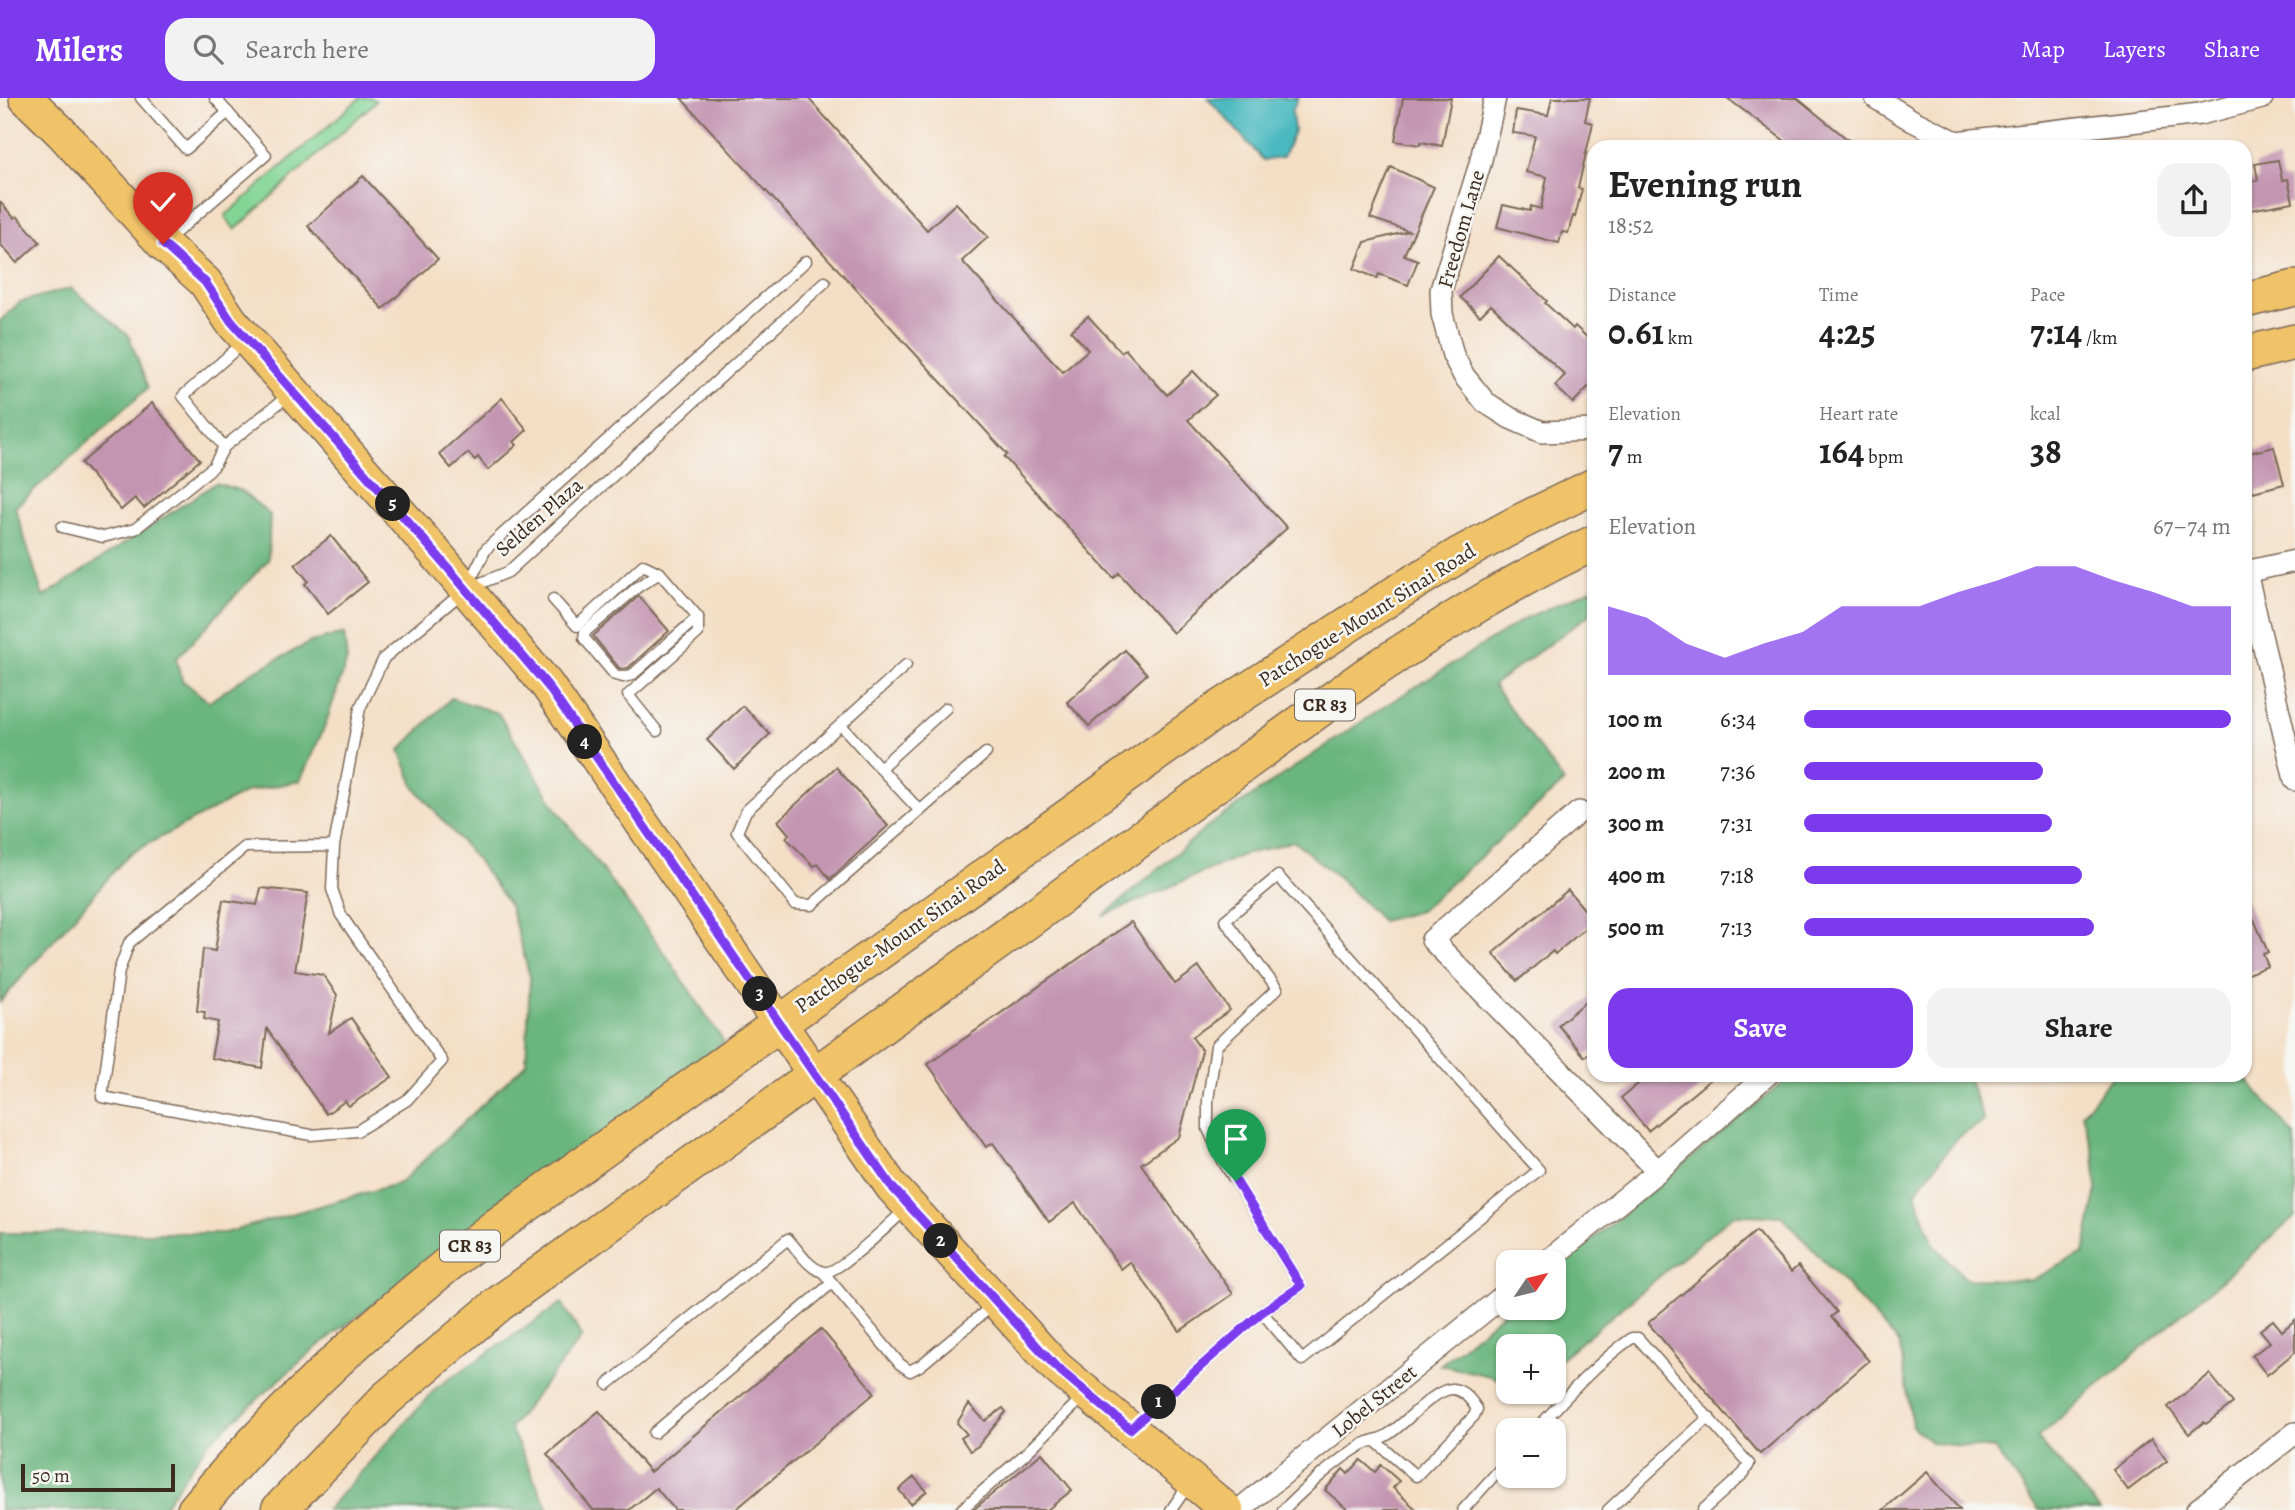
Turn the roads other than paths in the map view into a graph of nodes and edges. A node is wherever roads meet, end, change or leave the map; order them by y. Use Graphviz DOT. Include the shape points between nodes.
graph roads {
  1 [pos="26,98"];
  2 [pos="141,98"];
  3 [pos="215,98"];
  4 [pos="1495,98"];
  5 [pos="2262,98"];
  6 [pos="1883,100"];
  7 [pos="228,112"];
  8 [pos="1948,140"];
  9 [pos="1988,140"];
  10 [pos="163,244"];
  11 [pos="806,261"];
  12 [pos="825,282"];
  13 [pos="2295,288"];
  14 [pos="2252,298"];
  15 [pos="247,339"];
  16 [pos="2295,342"];
  17 [pos="2252,352"];
  18 [pos="293,391"];
  19 [pos="1587,430"];
  20 [pos="224,447"];
  21 [pos="1587,489"];
  22 [pos="62,527"];
  23 [pos="1587,547"];
  24 [pos="2295,561"];
  25 [pos="2252,571"];
  26 [pos="660,573"];
  27 [pos="466,589"];
  28 [pos="2252,597"];
  29 [pos="553,599"];
  30 [pos="698,617"];
  31 [pos="906,665"];
  32 [pos="946,708"];
  33 [pos="841,725"];
  34 [pos="657,731"];
  35 [pos="986,753"];
  36 [pos="880,768"];
  37 [pos="2295,780"];
  38 [pos="920,811"];
  39 [pos="1580,811"];
  40 [pos="334,846"];
  41 [pos="779,1022"];
  42 [pos="817,1075"];
  43 [pos="1759,1082"];
  44 [pos="1658,1171"];
  45 [pos="909,1206"];
  46 [pos="1561,1250"];
  47 [pos="822,1272"];
  48 [pos="832,1283"];
  49 [pos="996,1302"];
  50 [pos="1496,1302"];
  51 [pos="1262,1312"];
  52 [pos="608,1384"];
  53 [pos="1087,1393"];
  54 [pos="1709,1417"];
  55 [pos="1546,1418"];
  56 [pos="1130,1429"];
  57 [pos="653,1433"];
  58 [pos="2295,1433"];
  59 [pos="1374,1440"];
  60 [pos="1496,1473"];
  61 [pos="1192,1480"];
  62 [pos="195,1510"];
  63 [pos="279,1510"];
  64 [pos="961,1510"];
  65 [pos="1171,1510"];
  66 [pos="1227,1510"];
  67 [pos="1238,1510"];
  68 [pos="1283,1510"];
  69 [pos="1463,1510"];
  70 [pos="1608,1510"];
  71 [pos="1703,1510"];
  72 [pos="2197,1510"];
  1 -- 10 [label="main road"];
  2 -- 7 [label="lane" via="186,149"];
  3 -- 7 [label="lane"];
  4 -- 19 [label="street, Freedom Lane" via="1441,290 1453,355 1485,402 1510,418 1542,432"];
  5 -- 9 [label="street" via="2200,114"];
  6 -- 8 [label="street"];
  7 -- 10 [label="lane" via="266,155"];
  10 -- 15 [label="main road" via="205,282"];
  11 -- 27 [label="lane, Selden Plaza" via="486,549"];
  12 -- 27 [label="lane, Selden Plaza" via="509,572"];
  13 -- 14 [label="highway"];
  15 -- 18 [label="main road"];
  15 -- 20 [label="lane" via="183,396"];
  16 -- 17 [label="highway"];
  18 -- 20 [label="lane"];
  18 -- 27 [label="main road"];
  20 -- 22 [label="lane" via="213,467 135,529 103,537"];
  21 -- 41 [label="highway, Patchogue-Mount Sinai Road / CR 83" via="1460,555 1210,715"];
  23 -- 42 [label="highway, CR 83" via="1434,630 1368,674"];
  24 -- 25 [label="street"];
  26 -- 29 [label="lane" via="643,565 577,626"];
  26 -- 30 [label="lane"];
  26 -- 30 [label="lane" via="585,632 584,638 615,675 632,675"];
  27 -- 40 [label="lane" via="384,658 360,708"];
  27 -- 41 [label="main road" via="547,685"];
  28 -- 37 [label="street"];
  30 -- 34 [label="lane" via="698,633 628,695"];
  31 -- 33 [label="lane"];
  32 -- 36 [label="lane"];
  33 -- 36 [label="lane"];
  33 -- 38 [label="lane" via="746,811 737,832 795,904 812,905"];
  35 -- 38 [label="lane"];
  36 -- 38 [label="lane"];
  39 -- 44 [label="street" via="1432,940"];
  40 -- 40 [label="lane" via="245,847 129,943 119,971 102,1097 311,1135 357,1131 407,1100 442,1061 341,915 332,889"];
  41 -- 42 [label="main road"];
  41 -- 62 [label="highway, Patchogue-Mount Sinai Road / CR 83" via="453,1259 326,1370"];
  42 -- 45 [label="main road"];
  42 -- 63 [label="highway, CR 83" via="460,1334 386,1399"];
  43 -- 44 [label="street"];
  44 -- 46 [label="street"];
  45 -- 47 [label="lane" via="842,1264 829,1273"];
  45 -- 49 [label="main road"];
  47 -- 48 [label="lane"];
  47 -- 52 [label="lane" via="788,1239"];
  48 -- 49 [label="lane" via="910,1371"];
  48 -- 57 [label="lane"];
  49 -- 53 [label="main road" via="1056,1367"];
  50 -- 67 [label="street, Lobel Street"];
  51 -- 51 [label="lane" via="1301,1286 1223,1161 1208,1129 1208,1100 1216,1046 1277,989 1225,919 1278,876 1539,1170 1302,1360"];
  51 -- 56 [label="lane"];
  53 -- 56 [label="main road"];
  53 -- 64 [label="lane"];
  54 -- 55 [label="lane" via="1638,1338 1632,1338"];
  54 -- 70 [label="lane"];
  54 -- 71 [label="lane" via="1749,1464"];
  56 -- 61 [label="main road"];
  58 -- 72 [label="street"];
  59 -- 59 [label="lane" via="1387,1435 1441,1392 1461,1392 1476,1409 1416,1476"];
  59 -- 68 [label="lane" via="1344,1457"];
  60 -- 69 [label="lane"];
  61 -- 65 [label="lane"];
  61 -- 66 [label="main road"];
}
